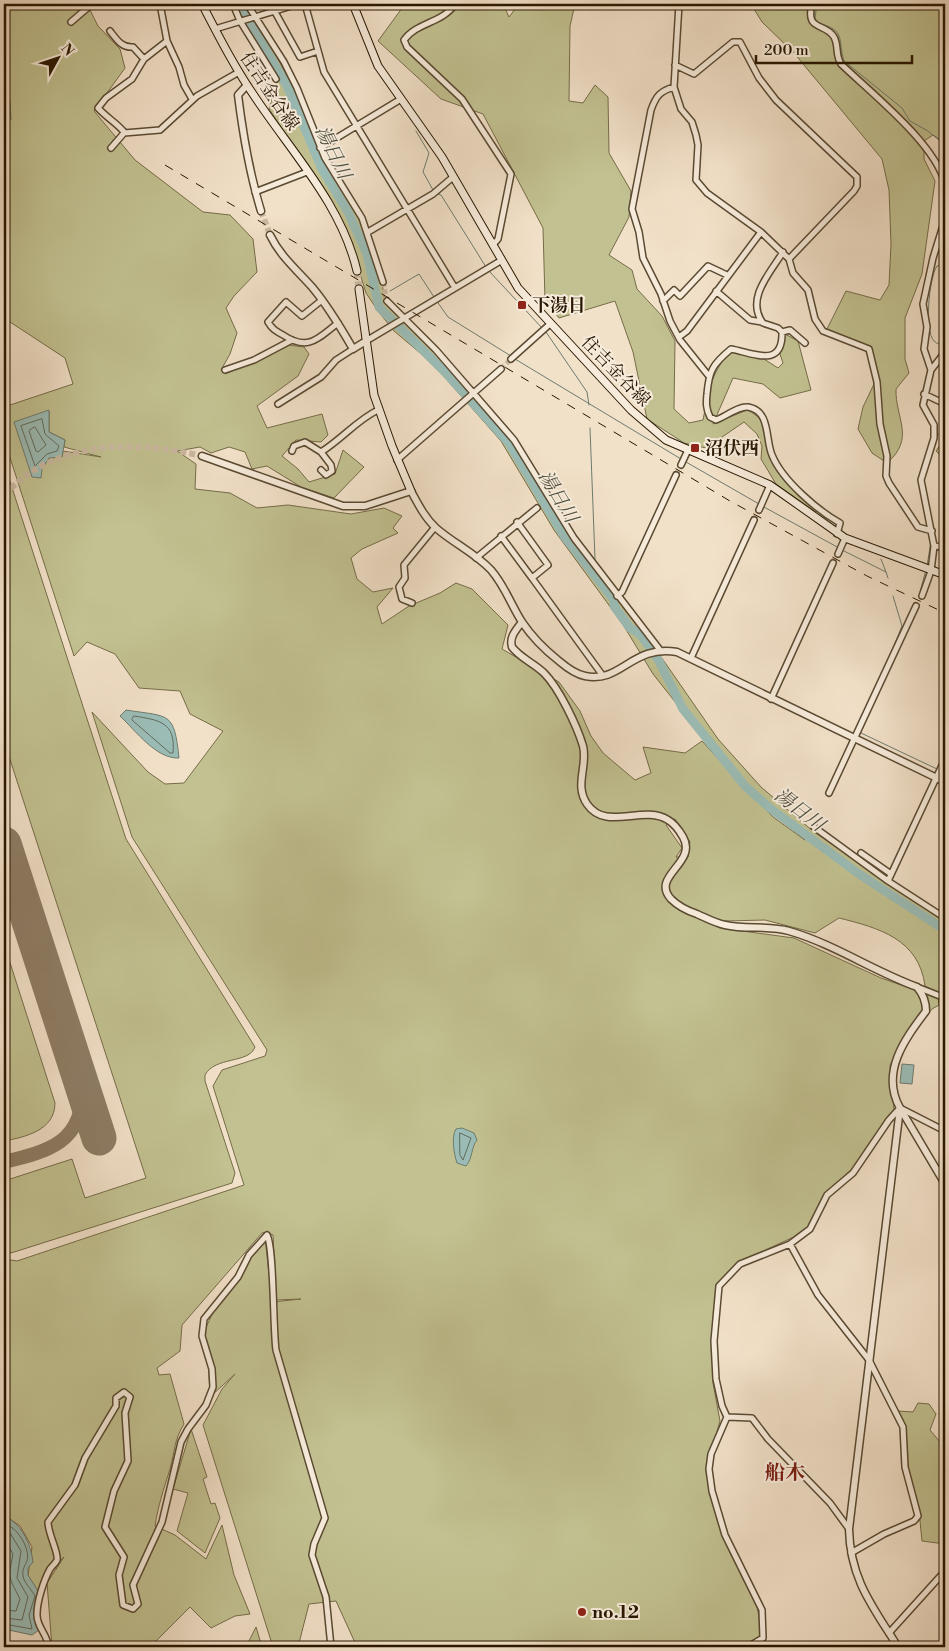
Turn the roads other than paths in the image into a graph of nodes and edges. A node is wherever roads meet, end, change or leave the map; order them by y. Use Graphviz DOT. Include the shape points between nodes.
graph roads {
  1 [pos="92,4"];
  2 [pos="160,4"];
  3 [pos="202,4"];
  4 [pos="233,4"];
  5 [pos="247,4"];
  6 [pos="298,4"];
  7 [pos="305,4"];
  8 [pos="353,4"];
  9 [pos="455,4"];
  10 [pos="679,4"];
  11 [pos="812,4"];
  12 [pos="275,12"];
  13 [pos="255,17"];
  14 [pos="240,21"];
  15 [pos="70,22"];
  16 [pos="215,29"];
  17 [pos="110,31"];
  18 [pos="166,41"];
  19 [pos="318,51"];
  20 [pos="144,59"];
  21 [pos="675,65"];
  22 [pos="239,72"];
  23 [pos="276,79"];
  24 [pos="247,85"];
  25 [pos="674,87"];
  26 [pos="192,99"];
  27 [pos="401,99"];
  28 [pos="357,126"];
  29 [pos="125,133"];
  30 [pos="112,148"];
  31 [pos="320,148"];
  32 [pos="307,172"];
  33 [pos="453,177"];
  34 [pos="945,184"];
  35 [pos="255,192"];
  36 [pos="408,209"];
  37 [pos="260,211"];
  38 [pos="945,219"];
  39 [pos="368,232"];
  40 [pos="761,232"];
  41 [pos="270,235"];
  42 [pos="493,246"];
  43 [pos="783,252"];
  44 [pos="789,259"];
  45 [pos="502,260"];
  46 [pos="357,271"];
  47 [pos="727,275"];
  48 [pos="383,282"];
  49 [pos="359,288"];
  50 [pos="455,288"];
  51 [pos="716,291"];
  52 [pos="322,300"];
  53 [pos="387,301"];
  54 [pos="663,301"];
  55 [pos="405,319"];
  56 [pos="763,323"];
  57 [pos="338,324"];
  58 [pos="546,328"];
  59 [pos="782,332"];
  60 [pos="679,337"];
  61 [pos="292,340"];
  62 [pos="366,341"];
  63 [pos="805,343"];
  64 [pos="354,349"];
  65 [pos="945,352"];
  66 [pos="511,359"];
  67 [pos="500,369"];
  68 [pos="225,370"];
  69 [pos="931,370"];
  70 [pos="708,375"];
  71 [pos="474,392"];
  72 [pos="924,394"];
  73 [pos="278,404"];
  74 [pos="945,404"];
  75 [pos="378,410"];
  76 [pos="688,450"];
  77 [pos="292,451"];
  78 [pos="321,452"];
  79 [pos="202,456"];
  80 [pos="398,460"];
  81 [pos="681,466"];
  82 [pos="321,470"];
  83 [pos="676,475"];
  84 [pos="770,485"];
  85 [pos="411,490"];
  86 [pos="536,508"];
  87 [pos="759,510"];
  88 [pos="754,520"];
  89 [pos="517,522"];
  90 [pos="435,527"];
  91 [pos="932,531"];
  92 [pos="837,534"];
  93 [pos="501,536"];
  94 [pos="845,538"];
  95 [pos="934,546"];
  96 [pos="945,547"];
  97 [pos="839,550"];
  98 [pos="476,558"];
  99 [pos="833,563"];
  100 [pos="931,570"];
  101 [pos="945,575"];
  102 [pos="532,578"];
  103 [pos="617,596"];
  104 [pos="922,596"];
  105 [pos="412,603"];
  106 [pos="916,606"];
  107 [pos="522,622"];
  108 [pos="659,650"];
  109 [pos="691,658"];
  110 [pos="604,676"];
  111 [pos="771,699"];
  112 [pos="855,738"];
  113 [pos="945,759"];
  114 [pos="939,773"];
  115 [pos="945,782"];
  116 [pos="829,793"];
  117 [pos="814,827"];
  118 [pos="861,853"];
  119 [pos="891,874"];
  120 [pos="888,881"];
  121 [pos="945,918"];
  122 [pos="917,987"];
  123 [pos="945,998"];
  124 [pos="900,1108"];
  125 [pos="945,1131"];
  126 [pos="945,1184"];
  127 [pos="790,1244"];
  128 [pos="869,1360"];
  129 [pos="727,1417"];
  130 [pos="849,1529"];
  131 [pos="851,1554"];
  132 [pos="945,1571"];
  133 [pos="889,1633"];
  134 [pos="48,1647"];
  135 [pos="331,1647"];
  136 [pos="748,1647"];
  137 [pos="898,1647"];
  1 -- 15 [label="street"];
  2 -- 18 [label="street"];
  3 -- 16 [label="main road, 住吉金谷線"];
  4 -- 14 [label="street"];
  5 -- 13 [label="street"];
  6 -- 12 [label="street"];
  7 -- 19 [label="street"];
  8 -- 27 [label="main road, 住吉金谷線" via="378,66"];
  9 -- 42 [label="street" via="444,16 415,30 404,40 407,47 462,99 510,174 498,239"];
  10 -- 21 [label="street"];
  11 -- 34 [label="street" via="812,20 816,26 833,35 837,43 836,56 841,64 907,126 926,149"];
  12 -- 13 [label="street"];
  12 -- 19 [label="street" via="300,57"];
  13 -- 14 [label="street"];
  13 -- 31 [label="street" via="297,88"];
  14 -- 16 [label="street"];
  14 -- 23 [label="street"];
  16 -- 22 [label="main road, 住吉金谷線"];
  17 -- 20 [label="street" via="119,42 133,47"];
  18 -- 20 [label="street"];
  18 -- 26 [label="street"];
  19 -- 28 [label="street" via="324,72"];
  20 -- 29 [label="street" via="132,79 98,108"];
  21 -- 25 [label="street"];
  21 -- 44 [label="street" via="694,74 732,42 740,42 759,78 776,100 857,177 854,191"];
  22 -- 24 [label="main road, 住吉金谷線"];
  22 -- 26 [label="street"];
  24 -- 32 [label="main road, 住吉金谷線"];
  24 -- 35 [label="street" via="238,95 244,144"];
  25 -- 40 [label="street" via="681,109 692,122 696,135 696,180"];
  25 -- 54 [label="street" via="661,91 655,97 632,210 643,258"];
  26 -- 29 [label="street" via="160,130"];
  27 -- 28 [label="street"];
  27 -- 33 [label="main road, 住吉金谷線"];
  28 -- 31 [label="street"];
  28 -- 36 [label="street"];
  29 -- 30 [label="street"];
  31 -- 39 [label="street"];
  32 -- 35 [label="street"];
  32 -- 46 [label="main road, 住吉金谷線" via="340,222"];
  33 -- 36 [label="street"];
  33 -- 42 [label="main road, 住吉金谷線"];
  35 -- 37 [label="street"];
  36 -- 39 [label="street"];
  36 -- 50 [label="street"];
  38 -- 69 [label="street" via="924,304 927,327 924,349"];
  39 -- 48 [label="street"];
  40 -- 43 [label="street"];
  40 -- 47 [label="street"];
  41 -- 52 [label="street" via="278,251"];
  42 -- 45 [label="main road, 住吉金谷線"];
  43 -- 44 [label="street"];
  43 -- 56 [label="street" via="756,297"];
  44 -- 91 [label="street" via="793,273 808,290 815,319 823,331 869,349 888,456 886,476 918,527"];
  45 -- 50 [label="street"];
  45 -- 58 [label="main road, 住吉金谷線"];
  47 -- 51 [label="street"];
  47 -- 54 [label="street" via="708,266 680,296 674,290"];
  49 -- 62 [label="main road"];
  50 -- 55 [label="street"];
  51 -- 56 [label="street" via="750,320"];
  51 -- 60 [label="street"];
  52 -- 57 [label="street"];
  52 -- 61 [label="street" via="302,316 286,302 268,322"];
  53 -- 55 [label="street"];
  54 -- 60 [label="street"];
  55 -- 62 [label="street"];
  55 -- 71 [label="street"];
  56 -- 59 [label="street"];
  57 -- 61 [label="street" via="311,343"];
  57 -- 64 [label="street"];
  58 -- 66 [label="street"];
  58 -- 76 [label="main road, 住吉金谷線" via="650,428"];
  59 -- 63 [label="street" via="790,330"];
  59 -- 70 [label="street" via="780,349 775,354 759,356 730,349 716,361"];
  60 -- 70 [label="street"];
  61 -- 68 [label="street" via="254,360"];
  62 -- 64 [label="street"];
  62 -- 75 [label="main road"];
  64 -- 73 [label="street" via="336,360 321,377"];
  65 -- 69 [label="street"];
  67 -- 71 [label="street"];
  69 -- 72 [label="street"];
  70 -- 92 [label="street" via="706,408 710,418 720,419 743,407 758,412 766,421 772,454 778,466 823,514 840,523"];
  71 -- 80 [label="street"];
  71 -- 103 [label="street" via="514,440 571,533"];
  72 -- 74 [label="street"];
  72 -- 91 [label="street" via="923,405 934,425 934,438 921,480"];
  75 -- 78 [label="street" via="364,417"];
  75 -- 80 [label="main road"];
  76 -- 81 [label="street"];
  76 -- 84 [label="main road, 住吉金谷線"];
  77 -- 78 [label="street" via="294,446 305,442"];
  78 -- 82 [label="street" via="332,471 326,475"];
  79 -- 85 [label="street" via="343,506 365,506"];
  80 -- 85 [label="main road"];
  83 -- 103 [label="street" via="622,592"];
  84 -- 87 [label="street"];
  84 -- 92 [label="main road, 住吉金谷線"];
  85 -- 90 [label="street"];
  86 -- 89 [label="street"];
  88 -- 109 [label="street"];
  89 -- 93 [label="street"];
  89 -- 102 [label="street" via="548,565"];
  90 -- 98 [label="street"];
  90 -- 105 [label="street" via="404,565 405,578 399,587 402,599"];
  91 -- 95 [label="street"];
  92 -- 94 [label="main road, 住吉金谷線"];
  93 -- 98 [label="street"];
  93 -- 102 [label="street"];
  94 -- 97 [label="street"];
  94 -- 100 [label="main road, 住吉金谷線"];
  95 -- 96 [label="street"];
  95 -- 100 [label="street"];
  98 -- 107 [label="street" via="497,578"];
  99 -- 111 [label="street"];
  100 -- 101 [label="main road, 住吉金谷線"];
  100 -- 104 [label="street"];
  102 -- 110 [label="street"];
  103 -- 108 [label="street"];
  106 -- 112 [label="street"];
  107 -- 110 [label="street" via="539,643 568,669 584,676"];
  107 -- 122 [label="street" via="512,635 512,647 549,679 578,734 585,758 581,788 588,806 601,816 660,816 673,824 685,841 685,856 665,883 665,891 673,900 689,911 727,926 778,928 805,936"];
  108 -- 109 [label="street"];
  108 -- 110 [label="street" via="640,656"];
  109 -- 111 [label="street"];
  111 -- 112 [label="street"];
  112 -- 114 [label="street"];
  112 -- 116 [label="street"];
  113 -- 114 [label="street"];
  114 -- 115 [label="street"];
  114 -- 119 [label="street"];
  117 -- 120 [label="street"];
  118 -- 119 [label="street"];
  119 -- 120 [label="street"];
  120 -- 121 [label="street"];
  122 -- 123 [label="street"];
  122 -- 124 [label="street" via="924,997 926,1011 897,1054 894,1089"];
  124 -- 125 [label="street"];
  124 -- 126 [label="street"];
  124 -- 127 [label="street" via="853,1173 827,1195 810,1229"];
  124 -- 128 [label="street"];
  127 -- 128 [label="street" via="818,1295"];
  127 -- 129 [label="street" via="740,1264 719,1286 714,1341 716,1379"];
  128 -- 130 [label="street"];
  128 -- 131 [label="street" via="903,1427 905,1467 918,1516 914,1522 884,1534"];
  129 -- 130 [label="street" via="752,1418 830,1503"];
  129 -- 136 [label="street" via="711,1454 709,1469 725,1535 762,1610 763,1638"];
  130 -- 131 [label="street"];
  131 -- 133 [label="street" via="865,1597"];
  132 -- 133 [label="street"];
  133 -- 137 [label="street"];
  134 -- 135 [label="street" via="36,1615 46,1580 57,1561 58,1552 48,1534 48,1522 74,1485 84,1458 116,1406 116,1398 124,1392 130,1397 125,1413 128,1461 114,1491 105,1527 124,1557 119,1575 123,1605 133,1609 138,1604 133,1585 162,1522 181,1442 206,1406 212,1387 212,1368 202,1336 204,1319 238,1278 249,1255 267,1235 272,1256 276,1350 325,1518 312,1555 326,1597"];
}
